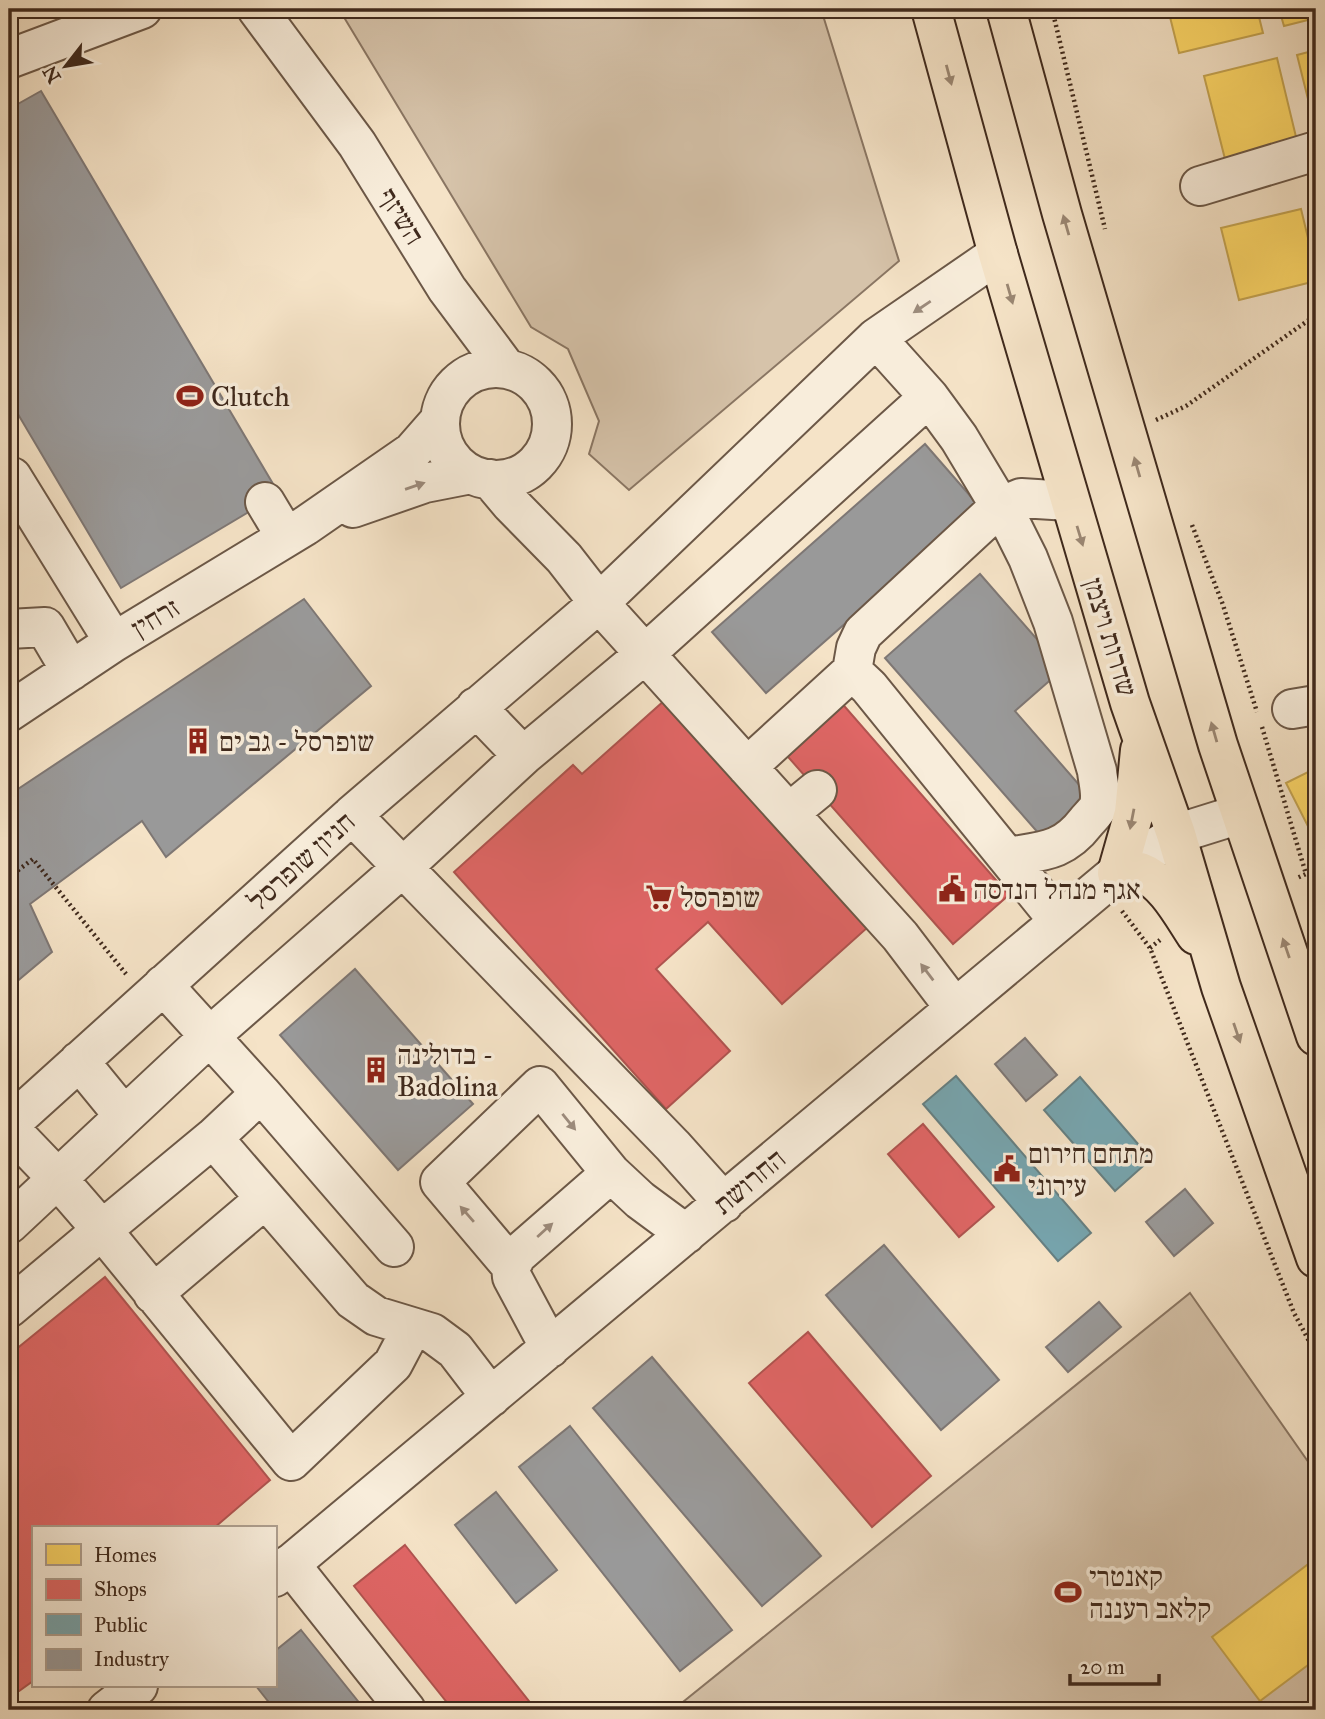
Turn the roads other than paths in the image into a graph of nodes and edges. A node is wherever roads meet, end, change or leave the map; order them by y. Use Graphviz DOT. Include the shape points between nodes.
graph roads {
  1 [pos="142,9"];
  2 [pos="257,9"];
  3 [pos="290,9"];
  4 [pos="931,9"];
  5 [pos="1006,9"];
  6 [pos="9,59"];
  7 [pos="357,144"];
  8 [pos="1316,151"];
  9 [pos="1200,186"];
  10 [pos="998,254"];
  11 [pos="447,289"];
  12 [pos="876,338"];
  13 [pos="506,368"];
  14 [pos="462,379"];
  15 [pos="929,397"];
  16 [pos="440,420"];
  17 [pos="532,467"];
  18 [pos="481,476"];
  19 [pos="9,479"];
  20 [pos="1069,501"];
  21 [pos="265,502"];
  22 [pos="999,507"];
  23 [pos="295,531"];
  24 [pos="564,558"];
  25 [pos="599,603"];
  26 [pos="9,629"];
  27 [pos="114,642"];
  28 [pos="646,654"];
  29 [pos="71,671"];
  30 [pos="852,671"];
  31 [pos="1130,704"];
  32 [pos="476,707"];
  33 [pos="9,712"];
  34 [pos="523,756"];
  35 [pos="747,767"];
  36 [pos="1240,814"];
  37 [pos="352,815"];
  38 [pos="1176,834"];
  39 [pos="1008,857"];
  40 [pos="403,867"];
  41 [pos="1110,879"];
  42 [pos="1058,920"];
  43 [pos="1221,987"];
  44 [pos="155,993"];
  45 [pos="954,1007"];
  46 [pos="1316,1036"];
  47 [pos="209,1037"];
  48 [pos="79,1061"];
  49 [pos="261,1093"];
  50 [pos="124,1116"];
  51 [pos="9,1127"];
  52 [pos="213,1138"];
  53 [pos="611,1173"];
  54 [pos="57,1178"];
  55 [pos="265,1199"];
  56 [pos="724,1203"];
  57 [pos="9,1224"];
  58 [pos="102,1230"];
  59 [pos="686,1234"];
  60 [pos="394,1247"];
  61 [pos="1316,1258"];
  62 [pos="511,1266"];
  63 [pos="153,1294"];
  64 [pos="9,1308"];
  65 [pos="412,1328"];
  66 [pos="550,1348"];
  67 [pos="491,1397"];
  68 [pos="283,1571"];
  69 [pos="135,1688"];
  70 [pos="107,1710"];
  71 [pos="406,1710"];
  1 -- 6 [label="street"];
  2 -- 7 [label="street, השיזף"];
  3 -- 7 [label="street, השיזף"];
  4 -- 10 [label="main road, שדרות ויצמן, one-way"];
  36 -- 5 [label="main road, one-way"];
  7 -- 11 [label="street, השיזף"];
  8 -- 9 [label="street"];
  10 -- 12 [label="street, חניון שופרסל, one-way"];
  10 -- 20 [label="main road, שדרות ויצמן, one-way"];
  11 -- 13 [label="street, השיזף"];
  11 -- 14 [label="street, השיזף"];
  12 -- 15 [label="street"];
  12 -- 25 [label="street, חניון שופרסל"];
  13 -- 14 [label="street" via="487,368"];
  13 -- 17 [label="street" via="537,386 552,418 543,454"];
  14 -- 16 [label="street" via="444,401"];
  15 -- 22 [label="street"];
  15 -- 28 [label="street"];
  16 -- 18 [label="street" via="450,456 463,470"];
  16 -- 23 [label="street, זרחין" via="412,452"];
  17 -- 18 [label="street" via="498,480"];
  17 -- 24 [label="street"];
  23 -- 18 [label="street, זרחין, one-way" via="425,483"];
  18 -- 24 [label="street"];
  19 -- 27 [label="street" via="12,477"];
  20 -- 22 [label="street" via="1021,498"];
  20 -- 31 [label="main road, שדרות ויצמן, one-way"];
  21 -- 23 [label="street"];
  22 -- 30 [label="street" via="863,633"];
  22 -- 39 [label="street" via="1028,558 1053,622 1100,794 1098,807 1071,840 1060,847"];
  23 -- 27 [label="street, זרחין"];
  24 -- 25 [label="street"];
  25 -- 28 [label="street"];
  25 -- 32 [label="street, חניון שופרסל"];
  26 -- 29 [label="street" via="45,627"];
  27 -- 29 [label="street, זרחין"];
  28 -- 34 [label="street"];
  28 -- 35 [label="street"];
  29 -- 33 [label="street, זרחין"];
  30 -- 35 [label="street"];
  30 -- 39 [label="street"];
  31 -- 38 [label="main road, שדרות ויצמן"];
  31 -- 41 [label="main road, one-way" via="1140,752 1139,773 1134,813"];
  32 -- 34 [label="street"];
  32 -- 37 [label="street, חניון שופרסל"];
  34 -- 40 [label="street"];
  45 -- 35 [label="street, one-way" via="803,802"];
  36 -- 38 [label="street, החרושת"];
  46 -- 36 [label="main road, one-way"];
  37 -- 40 [label="street"];
  37 -- 44 [label="street, חניון שופרסל"];
  38 -- 41 [label="street, החרושת"];
  38 -- 43 [label="main road, שדרות ויצמן"];
  39 -- 42 [label="street"];
  40 -- 47 [label="street"];
  40 -- 56 [label="street"];
  41 -- 42 [label="street, החרושת"];
  41 -- 43 [label="main road" via="1142,872 1169,895 1205,951"];
  42 -- 45 [label="street, החרושת"];
  43 -- 61 [label="main road, שדרות ויצמן, one-way"];
  44 -- 47 [label="street"];
  44 -- 48 [label="street, חניון שופרסל"];
  45 -- 56 [label="street, החרושת"];
  47 -- 49 [label="street"];
  47 -- 50 [label="street"];
  48 -- 50 [label="street"];
  48 -- 51 [label="street, חניון שופרסל"];
  49 -- 52 [label="street"];
  49 -- 60 [label="street"];
  50 -- 54 [label="street"];
  51 -- 54 [label="street"];
  52 -- 55 [label="street"];
  52 -- 58 [label="street"];
  53 -- 59 [label="street"];
  62 -- 53 [label="street, one-way" via="517,1255"];
  62 -- 53 [label="street, one-way" via="440,1182 540,1086"];
  54 -- 57 [label="street"];
  54 -- 58 [label="street"];
  55 -- 63 [label="street"];
  55 -- 65 [label="street" via="353,1300 376,1316"];
  56 -- 59 [label="street, החרושת"];
  58 -- 63 [label="street"];
  58 -- 64 [label="street"];
  59 -- 66 [label="street, החרושת"];
  62 -- 66 [label="street" via="512,1277"];
  63 -- 65 [label="street" via="291,1461 393,1364"];
  65 -- 67 [label="street" via="432,1333 455,1350"];
  66 -- 67 [label="street, החרושת"];
  67 -- 68 [label="street, החרושת"];
  68 -- 71 [label="street"];
  69 -- 70 [label="street"];
}
